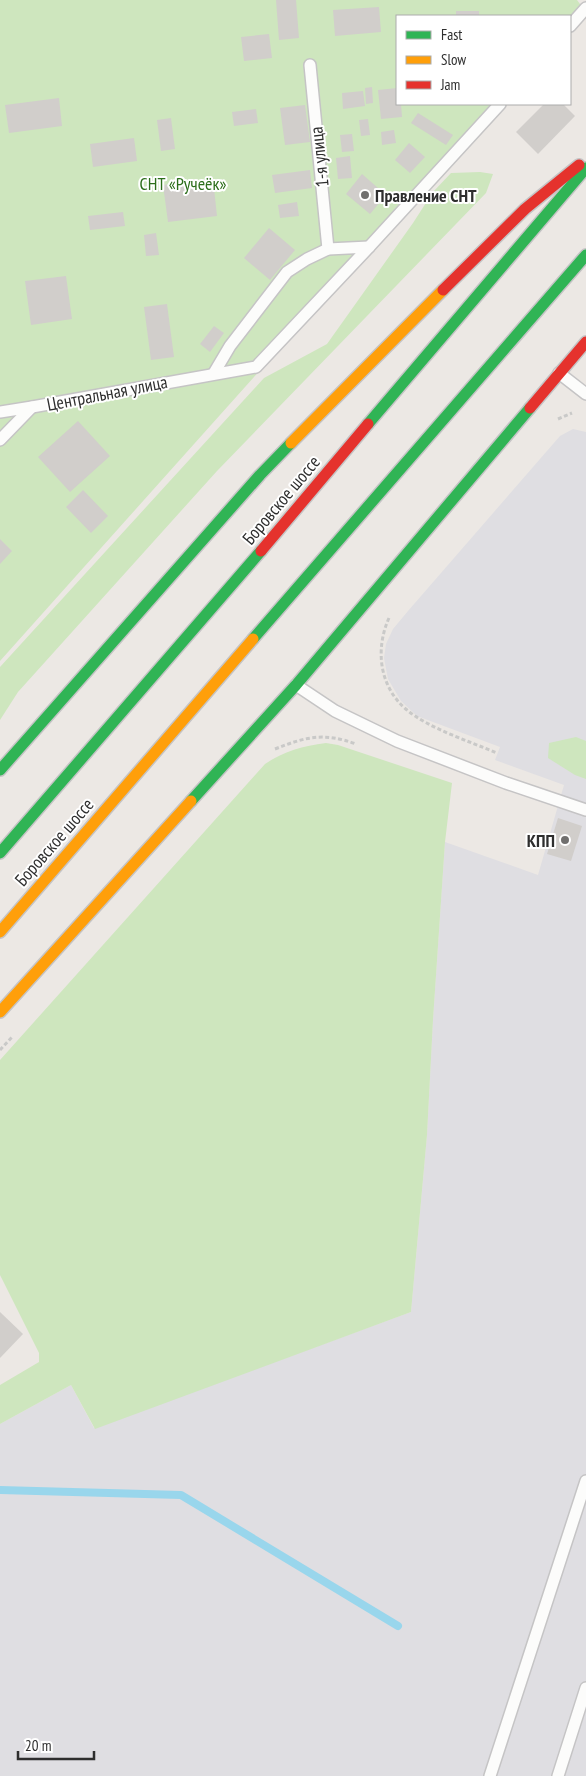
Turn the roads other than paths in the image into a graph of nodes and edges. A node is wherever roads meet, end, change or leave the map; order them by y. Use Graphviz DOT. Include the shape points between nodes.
graph roads {
  1 [pos="586,8"];
  2 [pos="571,25"];
  3 [pos="310,65"];
  4 [pos="499,105"];
  5 [pos="586,160"];
  6 [pos="586,168"];
  7 [pos="369,248"];
  8 [pos="328,249"];
  9 [pos="586,254"];
  10 [pos="586,342"];
  11 [pos="214,373"];
  12 [pos="559,373"];
  13 [pos="586,394"];
  14 [pos="32,407"];
  15 [pos="0,412"];
  16 [pos="0,440"];
  17 [pos="296,685"];
  18 [pos="0,770"];
  19 [pos="586,810"];
  20 [pos="0,853"];
  21 [pos="0,932"];
  22 [pos="0,1012"];
  23 [pos="586,1481"];
  24 [pos="586,1688"];
  25 [pos="490,1776"];
  26 [pos="558,1776"];
  1 -- 2 [label="lane"];
  3 -- 8 [label="lane, 1-я улица"];
  4 -- 7 [label="lane, Центральная улица"];
  5 -- 18 [label="main road" via="502,230 330,401 253,482"];
  6 -- 20 [label="main road, Боровское шоссе"];
  7 -- 8 [label="lane"];
  7 -- 11 [label="lane, Центральная улица" via="256,367"];
  8 -- 11 [label="lane" via="287,272 230,346"];
  9 -- 21 [label="main road, Боровское шоссе"];
  10 -- 12 [label="main road"];
  11 -- 14 [label="lane, Центральная улица"];
  12 -- 13 [label="lane"];
  12 -- 17 [label="main road"];
  14 -- 15 [label="lane, Центральная улица"];
  14 -- 16 [label="lane"];
  17 -- 19 [label="lane" via="335,711 397,741"];
  17 -- 22 [label="main road"];
  23 -- 25 [label="lane"];
  24 -- 26 [label="lane"];
}
